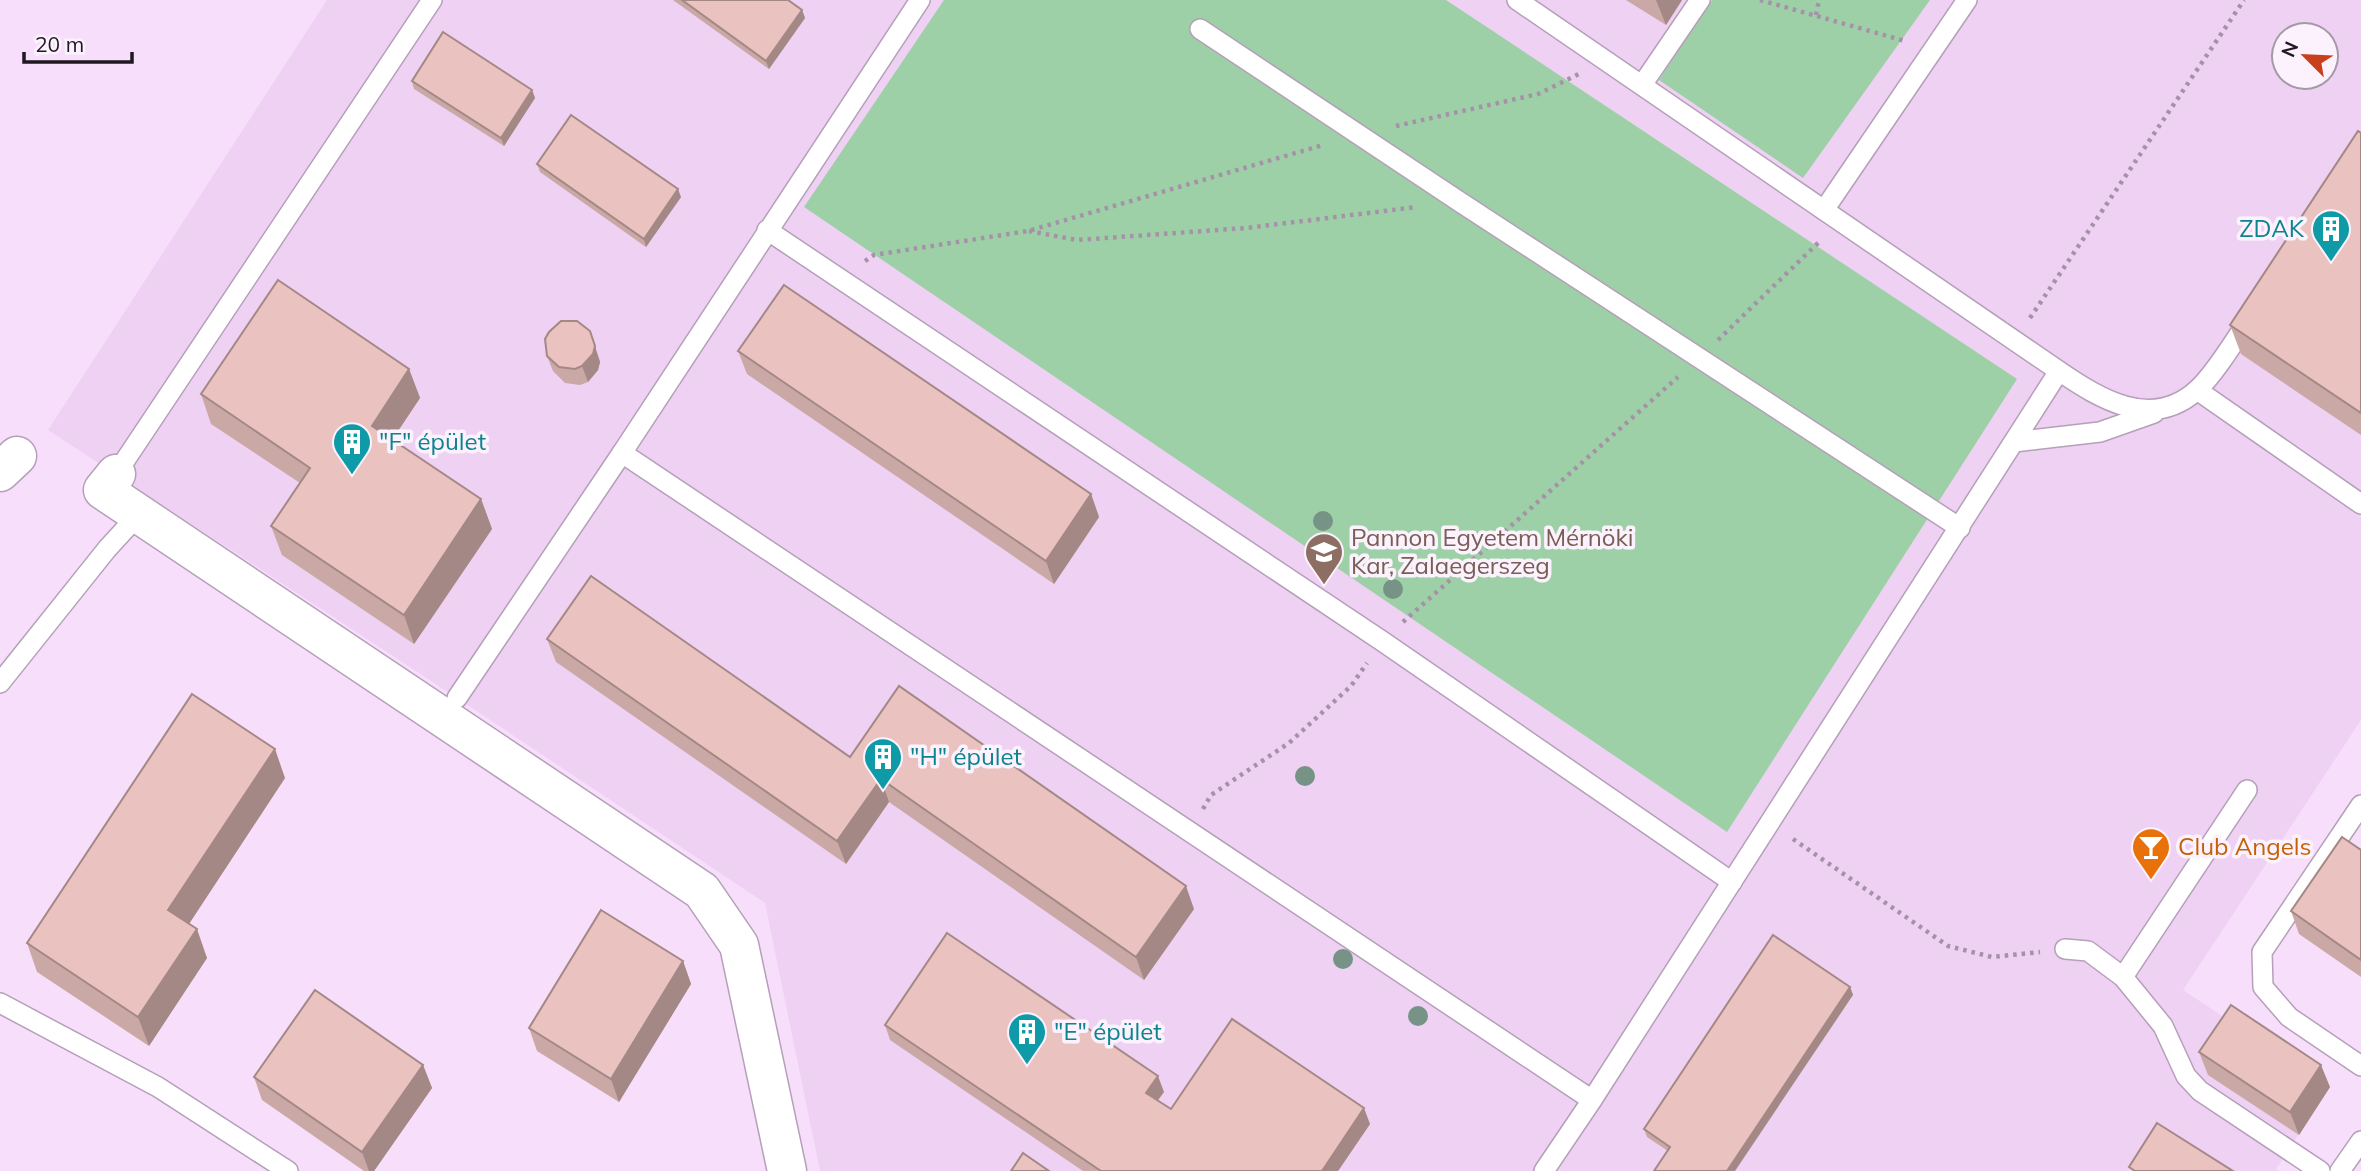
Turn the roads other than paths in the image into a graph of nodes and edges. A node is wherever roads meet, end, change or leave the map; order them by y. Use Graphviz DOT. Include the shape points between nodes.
graph roads {
  1 [pos="432,0"];
  2 [pos="920,0"];
  3 [pos="1517,0"];
  4 [pos="1700,0"];
  5 [pos="1966,0"];
  6 [pos="1200,29"];
  7 [pos="1642,85"];
  8 [pos="1824,210"];
  9 [pos="767,230"];
  10 [pos="2260,301"];
  11 [pos="2059,371"];
  12 [pos="2197,390"];
  13 [pos="2165,410"];
  14 [pos="2014,442"];
  15 [pos="622,453"];
  16 [pos="116,474"];
  17 [pos="2361,504"];
  18 [pos="139,514"];
  19 [pos="1960,528"];
  20 [pos="0,683"];
  21 [pos="457,698"];
  22 [pos="2247,790"];
  23 [pos="2361,805"];
  24 [pos="1732,882"];
  25 [pos="2065,949"];
  26 [pos="2123,977"];
  27 [pos="0,1003"];
  28 [pos="2361,1066"];
  29 [pos="1592,1100"];
  30 [pos="2361,1141"];
  31 [pos="288,1171"];
  32 [pos="787,1171"];
  33 [pos="1544,1171"];
  34 [pos="2320,1171"];
  35 [pos="2340,1171"];
  1 -- 16 [label="lane"];
  2 -- 9 [label="lane"];
  3 -- 7 [label="lane"];
  4 -- 7 [label="lane"];
  5 -- 8 [label="lane"];
  6 -- 19 [label="lane"];
  7 -- 8 [label="lane"];
  8 -- 11 [label="lane"];
  9 -- 15 [label="lane"];
  9 -- 24 [label="lane" via="1382,641"];
  10 -- 12 [label="lane"];
  11 -- 13 [label="lane" via="2086,390 2126,408"];
  11 -- 14 [label="lane"];
  12 -- 13 [label="lane"];
  12 -- 17 [label="lane"];
  13 -- 14 [label="lane" via="2101,432"];
  14 -- 19 [label="lane"];
  15 -- 21 [label="lane"];
  15 -- 29 [label="lane"];
  16 -- 18 [label="street" via="103,490"];
  18 -- 20 [label="lane"];
  18 -- 32 [label="street" via="702,891 739,945"];
  19 -- 24 [label="lane"];
  22 -- 26 [label="lane"];
  23 -- 28 [label="lane" via="2262,952 2263,986 2289,1017"];
  24 -- 29 [label="lane"];
  25 -- 26 [label="lane" via="2088,951"];
  26 -- 34 [label="lane" via="2163,1026 2186,1076 2200,1091"];
  27 -- 31 [label="lane" via="158,1087"];
  29 -- 33 [label="lane"];
  30 -- 35 [label="lane"];
}
